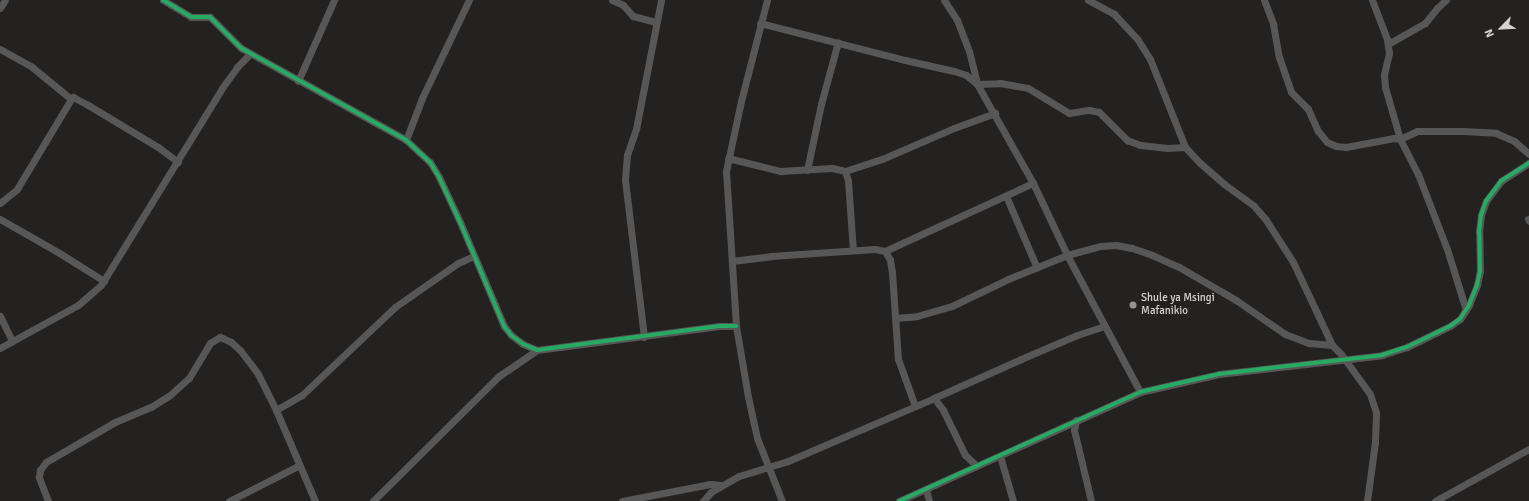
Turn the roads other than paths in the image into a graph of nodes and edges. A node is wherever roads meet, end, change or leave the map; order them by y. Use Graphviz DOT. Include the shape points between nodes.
graph roads {
  1 [pos="5,0"];
  2 [pos="162,0"];
  3 [pos="334,0"];
  4 [pos="469,0"];
  5 [pos="612,0"];
  6 [pos="661,0"];
  7 [pos="767,0"];
  8 [pos="944,0"];
  9 [pos="1088,0"];
  10 [pos="1264,0"];
  11 [pos="1372,0"];
  12 [pos="1446,0"];
  13 [pos="0,8"];
  14 [pos="656,22"];
  15 [pos="760,23"];
  16 [pos="838,42"];
  17 [pos="1388,44"];
  18 [pos="0,48"];
  19 [pos="250,54"];
  20 [pos="298,81"];
  21 [pos="977,84"];
  22 [pos="70,99"];
  23 [pos="995,114"];
  24 [pos="1400,138"];
  25 [pos="406,140"];
  26 [pos="1185,146"];
  27 [pos="1529,154"];
  28 [pos="728,158"];
  29 [pos="178,162"];
  30 [pos="1529,163"];
  31 [pos="807,170"];
  32 [pos="845,171"];
  33 [pos="1033,183"];
  34 [pos="1006,196"];
  35 [pos="0,203"];
  36 [pos="0,220"];
  37 [pos="853,250"];
  38 [pos="885,251"];
  39 [pos="1067,255"];
  40 [pos="474,256"];
  41 [pos="732,261"];
  42 [pos="1037,268"];
  43 [pos="104,281"];
  44 [pos="1466,310"];
  45 [pos="0,316"];
  46 [pos="896,318"];
  47 [pos="736,326"];
  48 [pos="1105,326"];
  49 [pos="644,337"];
  50 [pos="12,341"];
  51 [pos="1332,345"];
  52 [pos="0,348"];
  53 [pos="537,350"];
  54 [pos="1346,361"];
  55 [pos="1140,392"];
  56 [pos="934,398"];
  57 [pos="915,406"];
  58 [pos="276,410"];
  59 [pos="1076,420"];
  60 [pos="1529,449"];
  61 [pos="1000,456"];
  62 [pos="298,466"];
  63 [pos="769,466"];
  64 [pos="977,466"];
  65 [pos="721,485"];
  66 [pos="926,490"];
  67 [pos="48,501"];
  68 [pos="229,501"];
  69 [pos="315,501"];
  70 [pos="373,501"];
  71 [pos="622,501"];
  72 [pos="703,501"];
  73 [pos="782,501"];
  74 [pos="899,501"];
  75 [pos="929,501"];
  76 [pos="1013,501"];
  77 [pos="1091,501"];
  78 [pos="1367,501"];
  79 [pos="1435,501"];
  1 -- 13 [label="street"];
  2 -- 19 [label="street" via="191,17 210,17"];
  3 -- 20 [label="street"];
  4 -- 25 [label="street" via="422,98"];
  5 -- 14 [label="street" via="632,16"];
  6 -- 14 [label="street"];
  7 -- 15 [label="street"];
  8 -- 21 [label="street" via="956,20 969,52"];
  9 -- 26 [label="street" via="1114,14 1138,40 1150,59"];
  10 -- 24 [label="street" via="1273,24 1279,57 1289,87 1295,98 1308,109 1322,137 1336,146 1346,147"];
  11 -- 17 [label="street"];
  12 -- 17 [label="street" via="1425,23"];
  14 -- 49 [label="street" via="636,129 627,155 625,180"];
  15 -- 16 [label="street"];
  15 -- 28 [label="street"];
  16 -- 21 [label="street" via="954,71 966,75"];
  16 -- 31 [label="street"];
  17 -- 24 [label="street" via="1385,87"];
  18 -- 22 [label="street" via="37,71"];
  19 -- 20 [label="street"];
  19 -- 29 [label="street" via="222,88"];
  20 -- 25 [label="street"];
  21 -- 23 [label="street"];
  21 -- 26 [label="street" via="1000,83 1028,88 1069,113 1089,110 1099,112 1126,140 1140,145 1168,148"];
  22 -- 29 [label="street" via="73,97"];
  22 -- 35 [label="street" via="17,189"];
  23 -- 32 [label="street"];
  23 -- 33 [label="street"];
  24 -- 27 [label="street" via="1426,130 1496,133 1514,141"];
  24 -- 44 [label="street" via="1418,174 1447,249"];
  25 -- 40 [label="street" via="430,162 439,177"];
  26 -- 51 [label="street" via="1200,163 1254,206 1266,220 1293,262"];
  28 -- 31 [label="street" via="780,171"];
  28 -- 41 [label="street" via="726,171"];
  29 -- 43 [label="street"];
  30 -- 44 [label="street" via="1501,181 1486,202 1479,232 1480,271"];
  31 -- 32 [label="street" via="832,168"];
  32 -- 37 [label="street"];
  33 -- 34 [label="street"];
  33 -- 39 [label="street"];
  34 -- 38 [label="street"];
  34 -- 42 [label="street"];
  36 -- 43 [label="street"];
  37 -- 38 [label="street"];
  37 -- 41 [label="street"];
  38 -- 46 [label="street" via="892,272"];
  39 -- 42 [label="street"];
  39 -- 48 [label="street"];
  39 -- 51 [label="street" via="1101,246 1132,248 1178,267 1236,300 1285,334 1309,343"];
  40 -- 53 [label="street" via="504,326 511,336 522,344"];
  40 -- 58 [label="street" via="458,263 395,307 302,395"];
  41 -- 47 [label="street"];
  42 -- 46 [label="street" via="952,306 917,316"];
  43 -- 50 [label="street" via="78,305"];
  44 -- 54 [label="street" via="1460,319 1450,326 1407,347 1382,355"];
  45 -- 50 [label="street"];
  46 -- 57 [label="street" via="898,359"];
  47 -- 49 [label="street" via="719,326"];
  47 -- 63 [label="street" via="757,438"];
  48 -- 55 [label="street"];
  48 -- 56 [label="street" via="1077,335"];
  49 -- 53 [label="street"];
  50 -- 52 [label="street"];
  51 -- 54 [label="street"];
  53 -- 70 [label="street" via="499,376"];
  54 -- 55 [label="street" via="1219,374"];
  54 -- 78 [label="street" via="1370,394 1376,413"];
  55 -- 59 [label="street"];
  56 -- 57 [label="street"];
  56 -- 64 [label="street" via="943,410 965,455"];
  57 -- 63 [label="street" via="828,444"];
  58 -- 62 [label="street"];
  58 -- 67 [label="street" via="249,361 224,337 216,338 210,343 189,378 170,395 151,407 115,422 46,462 40,470 39,477"];
  59 -- 61 [label="street"];
  59 -- 77 [label="street" via="1074,430"];
  60 -- 79 [label="street"];
  61 -- 64 [label="street"];
  61 -- 76 [label="street"];
  62 -- 68 [label="street"];
  62 -- 69 [label="street"];
  63 -- 65 [label="street"];
  63 -- 73 [label="street"];
  64 -- 66 [label="street"];
  65 -- 71 [label="street" via="710,484"];
  65 -- 72 [label="street"];
  66 -- 74 [label="street"];
  66 -- 75 [label="street"];
}
